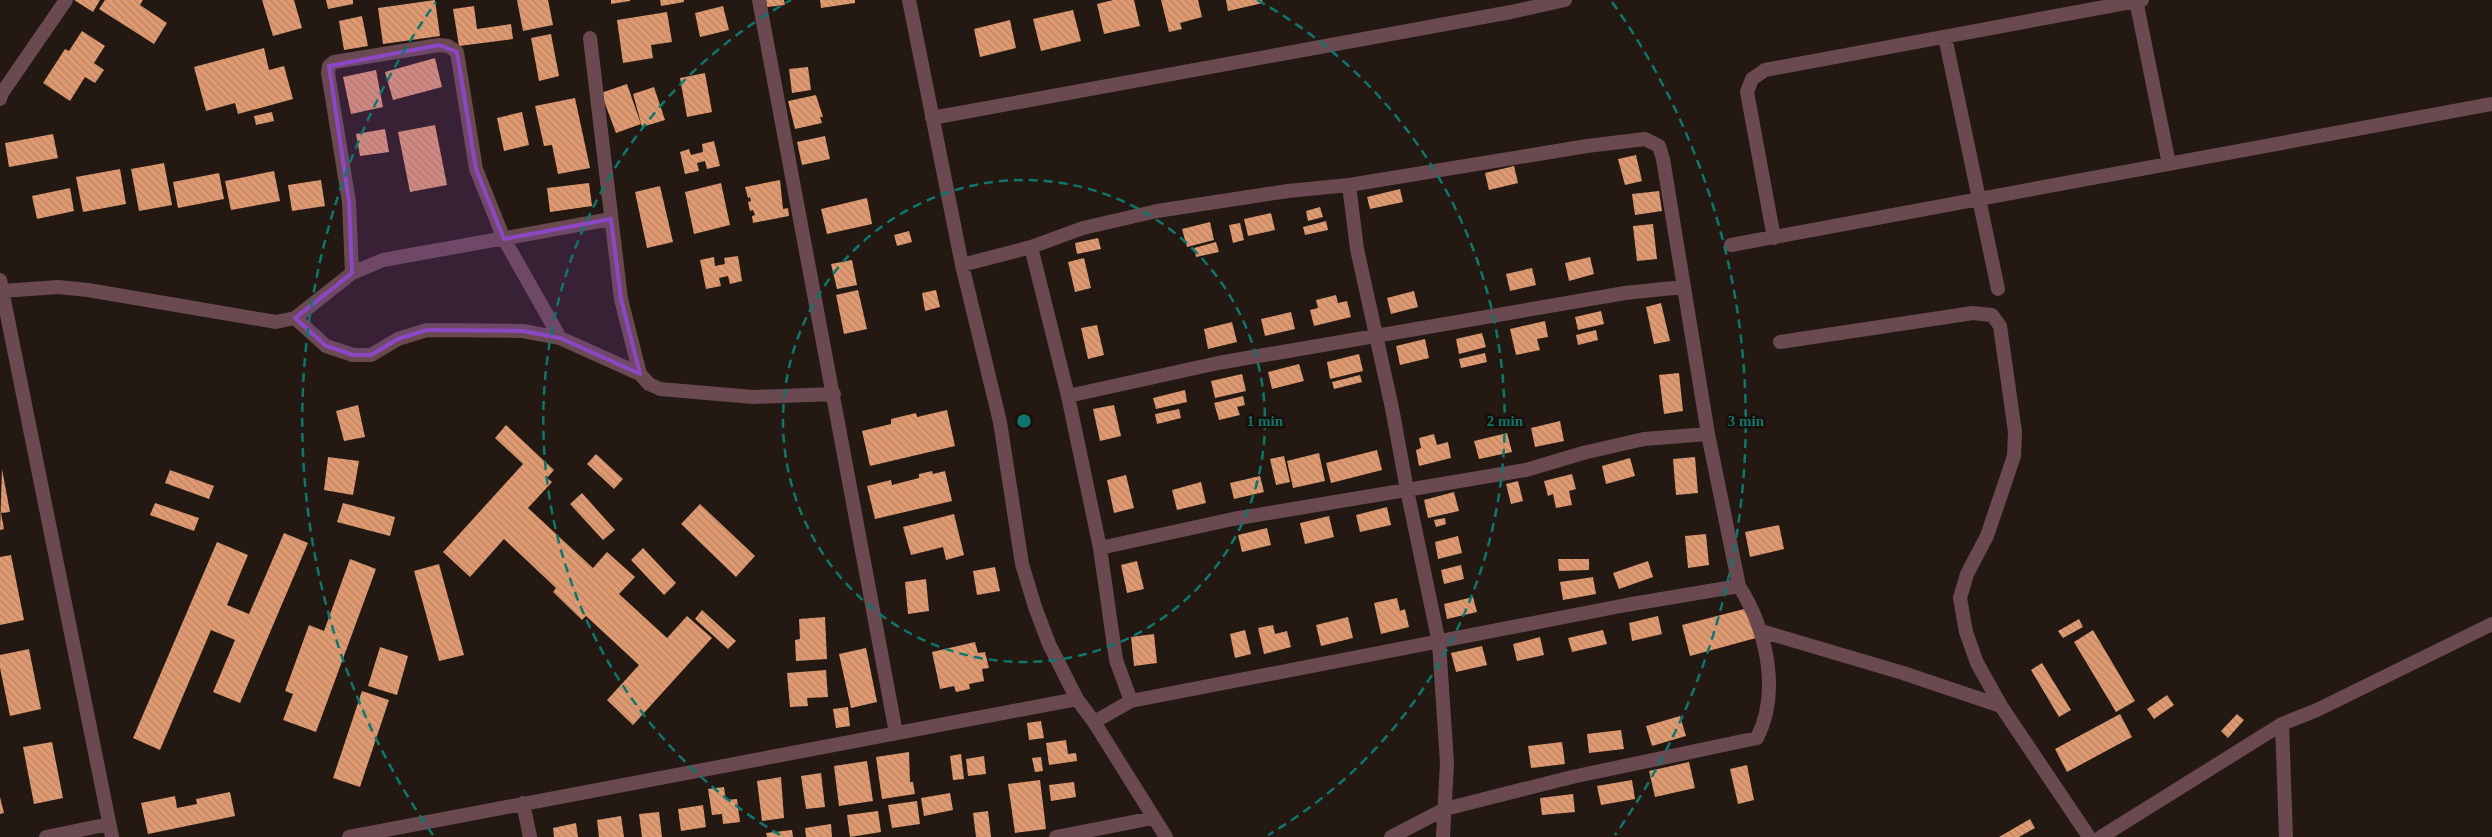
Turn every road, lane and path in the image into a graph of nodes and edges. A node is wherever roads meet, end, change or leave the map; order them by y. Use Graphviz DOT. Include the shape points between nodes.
graph roads {
  1 [pos="66,0"];
  2 [pos="759,0"];
  3 [pos="909,0"];
  4 [pos="1565,0"];
  5 [pos="2138,0"];
  6 [pos="1945,37"];
  7 [pos="590,38"];
  8 [pos="0,95"];
  9 [pos="2492,104"];
  10 [pos="932,118"];
  11 [pos="2169,164"];
  12 [pos="1349,185"];
  13 [pos="1980,200"];
  14 [pos="611,219"];
  15 [pos="1774,238"];
  16 [pos="504,239"];
  17 [pos="1731,245"];
  18 [pos="1031,246"];
  19 [pos="962,265"];
  20 [pos="352,273"];
  21 [pos="1,285"];
  22 [pos="1684,286"];
  23 [pos="1998,289"];
  24 [pos="295,318"];
  25 [pos="1376,337"];
  26 [pos="560,338"];
  27 [pos="1780,342"];
  28 [pos="640,374"];
  29 [pos="834,394"];
  30 [pos="1068,396"];
  31 [pos="1708,434"];
  32 [pos="1407,490"];
  33 [pos="1100,548"];
  34 [pos="1739,586"];
  35 [pos="2492,624"];
  36 [pos="1761,631"];
  37 [pos="1439,642"];
  38 [pos="1077,699"];
  39 [pos="1131,701"];
  40 [pos="2001,706"];
  41 [pos="1094,722"];
  42 [pos="2282,724"];
  43 [pos="896,733"];
  44 [pos="522,803"];
  45 [pos="1445,809"];
  46 [pos="1153,818"];
  47 [pos="111,831"];
  48 [pos="46,837"];
  49 [pos="349,837"];
  50 [pos="530,837"];
  51 [pos="1056,837"];
  52 [pos="1166,837"];
  53 [pos="1391,837"];
  54 [pos="1443,837"];
  55 [pos="2088,837"];
  56 [pos="2101,837"];
  57 [pos="2286,837"];
  1 -- 8 [label="street"];
  2 -- 29 [label="street"];
  3 -- 10 [label="street"];
  4 -- 10 [label="street"];
  5 -- 6 [label="street"];
  5 -- 11 [label="street"];
  6 -- 13 [label="street"];
  6 -- 15 [label="street" via="1765,70 1752,80 1747,92 1748,106"];
  7 -- 14 [label="street"];
  9 -- 11 [label="street"];
  10 -- 19 [label="street"];
  11 -- 13 [label="street"];
  12 -- 18 [label="street" via="1157,211 1083,228"];
  12 -- 22 [label="street" via="1645,139 1659,146 1663,160"];
  12 -- 25 [label="street" via="1357,249"];
  13 -- 15 [label="street"];
  13 -- 23 [label="street"];
  14 -- 16 [label="street"];
  14 -- 28 [label="street" via="622,299"];
  15 -- 17 [label="street"];
  16 -- 20 [label="street" via="383,260"];
  16 -- 20 [label="street" via="476,168 457,52 439,45 334,62 328,73 349,202"];
  16 -- 26 [label="street"];
  18 -- 19 [label="street"];
  18 -- 30 [label="street"];
  19 -- 38 [label="street" via="1000,422 1022,564 1049,644"];
  20 -- 24 [label="street"];
  21 -- 24 [label="street" via="58,287 276,322"];
  21 -- 47 [label="street"];
  22 -- 25 [label="street" via="1625,293"];
  22 -- 31 [label="street"];
  24 -- 26 [label="street" via="326,346 353,355 371,355 398,339 427,330 523,331"];
  25 -- 30 [label="street" via="1218,363"];
  25 -- 32 [label="street"];
  26 -- 28 [label="street"];
  27 -- 40 [label="street" via="1974,313 1992,315 2000,326 2015,432 2014,456 1987,536 1967,574 1960,598 1966,632 1977,663"];
  28 -- 29 [label="street" via="649,384 660,389 753,397"];
  29 -- 43 [label="street"];
  30 -- 33 [label="street"];
  31 -- 32 [label="street" via="1644,439 1526,470"];
  31 -- 34 [label="street"];
  32 -- 33 [label="street" via="1232,519"];
  32 -- 37 [label="street"];
  33 -- 39 [label="street" via="1116,660"];
  34 -- 36 [label="street" via="1752,606"];
  34 -- 37 [label="street"];
  35 -- 42 [label="street"];
  36 -- 40 [label="street"];
  36 -- 45 [label="street" via="1768,707 1765,723 1757,738"];
  37 -- 39 [label="street"];
  37 -- 45 [label="street" via="1447,763"];
  38 -- 41 [label="street"];
  38 -- 43 [label="street"];
  39 -- 41 [label="street"];
  40 -- 55 [label="street"];
  41 -- 46 [label="street"];
  42 -- 56 [label="street"];
  42 -- 57 [label="street"];
  43 -- 44 [label="street"];
  44 -- 49 [label="street"];
  44 -- 50 [label="street"];
  45 -- 53 [label="street"];
  45 -- 54 [label="street"];
  46 -- 51 [label="street"];
  46 -- 52 [label="street"];
  47 -- 48 [label="street"];
}
